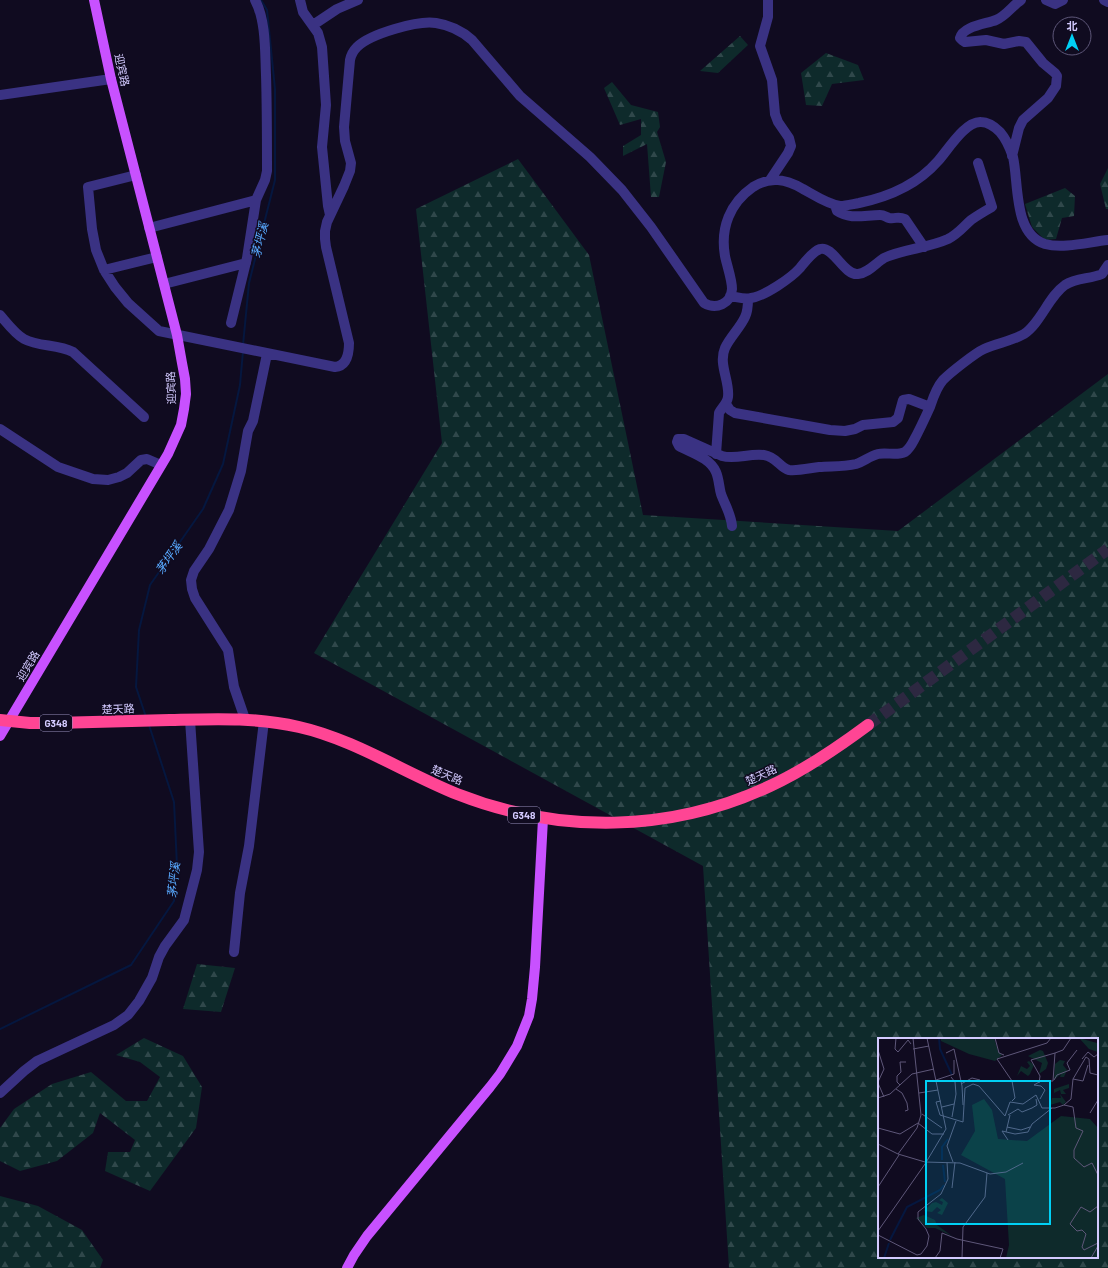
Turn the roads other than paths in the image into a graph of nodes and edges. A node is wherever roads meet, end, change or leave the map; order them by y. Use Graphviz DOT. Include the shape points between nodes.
graph roads {
  1 [pos="94,0"];
  2 [pos="255,0"];
  3 [pos="300,0"];
  4 [pos="358,0"];
  5 [pos="768,0"];
  6 [pos="1009,0"];
  7 [pos="1021,0"];
  8 [pos="1046,0"];
  9 [pos="1063,0"];
  10 [pos="1104,0"];
  11 [pos="1108,2"];
  12 [pos="1007,12"];
  13 [pos="313,25"];
  14 [pos="111,79"];
  15 [pos="0,95"];
  16 [pos="1012,156"];
  17 [pos="978,163"];
  18 [pos="136,175"];
  19 [pos="770,180"];
  20 [pos="256,200"];
  21 [pos="835,205"];
  22 [pos="330,214"];
  23 [pos="149,228"];
  24 [pos="1108,240"];
  25 [pos="924,247"];
  26 [pos="157,257"];
  27 [pos="246,263"];
  28 [pos="1108,265"];
  29 [pos="104,270"];
  30 [pos="164,284"];
  31 [pos="730,296"];
  32 [pos="748,299"];
  33 [pos="0,315"];
  34 [pos="231,323"];
  35 [pos="177,335"];
  36 [pos="263,353"];
  37 [pos="726,404"];
  38 [pos="930,407"];
  39 [pos="144,418"];
  40 [pos="0,428"];
  41 [pos="716,454"];
  42 [pos="161,465"];
  43 [pos="732,526"];
  44 [pos="245,719"];
  45 [pos="190,720"];
  46 [pos="5,721"];
  47 [pos="264,721"];
  48 [pos="868,725"];
  49 [pos="0,736"];
  50 [pos="544,819"];
  51 [pos="234,952"];
  52 [pos="0,1093"];
  53 [pos="347,1268"];
  1 -- 14 [label="main road, 迎宾路"];
  2 -- 20 [label="street" via="261,17 265,50 267,111 267,170"];
  3 -- 13 [label="street" via="303,12"];
  4 -- 13 [label="street" via="337,9"];
  5 -- 19 [label="street" via="768,17 760,46 772,80 775,114 791,146"];
  6 -- 12 [label="street"];
  7 -- 12 [label="street"];
  8 -- 9 [label="street" via="1055,4"];
  10 -- 11 [label="street"];
  12 -- 16 [label="street" via="996,20 964,32 960,38 965,42 1026,42 1057,76 1054,89 1048,98 1023,120"];
  13 -- 22 [label="street" via="318,33 322,54 326,105 322,147"];
  14 -- 15 [label="street"];
  14 -- 18 [label="main road, 迎宾路"];
  16 -- 21 [label="street" via="1006,140 997,129 988,123 978,122 968,126 930,170 913,182 866,201 846,206"];
  16 -- 24 [label="street" via="1022,218 1032,236 1044,243 1057,246"];
  17 -- 25 [label="street" via="992,208 970,220 959,232"];
  18 -- 23 [label="main road, 迎宾路"];
  18 -- 29 [label="street" via="88,187 96,250"];
  19 -- 21 [label="street" via="779,179 792,183"];
  19 -- 31 [label="street" via="744,194 727,218 724,247 732,287"];
  20 -- 23 [label="street"];
  20 -- 27 [label="street"];
  21 -- 25 [label="street" via="842,215 881,215 905,219"];
  22 -- 31 [label="street" via="350,171 351,163 344,127 348,66 352,55 357,47 375,36 412,24 436,23 451,27 472,40 520,96 606,173 637,208 704,303 719,306"];
  22 -- 36 [label="street" via="325,239 348,337 349,348 345,362 341,366 332,367"];
  23 -- 26 [label="main road, 迎宾路"];
  25 -- 32 [label="street" via="894,254 857,275 850,272 829,251 819,249 797,271 772,289"];
  26 -- 29 [label="street"];
  26 -- 30 [label="main road, 迎宾路"];
  27 -- 30 [label="street"];
  27 -- 34 [label="street"];
  28 -- 38 [label="street" via="1102,274 1064,285 1027,332 978,352 945,379"];
  29 -- 35 [label="street" via="128,303 159,331"];
  30 -- 35 [label="main road, 迎宾路"];
  31 -- 32 [label="street"];
  32 -- 37 [label="street" via="746,316 725,349 723,357 728,389"];
  33 -- 39 [label="street" via="26,340 65,348 72,352"];
  35 -- 36 [label="street"];
  35 -- 42 [label="main road, 迎宾路" via="186,394 181,425"];
  36 -- 44 [label="street" via="253,420 229,510 191,580 195,598 228,650 234,687"];
  37 -- 38 [label="street" via="735,414 845,431 893,422 898,418 903,400 909,399"];
  37 -- 41 [label="street" via="719,414"];
  38 -- 41 [label="street" via="921,429 905,452 879,454 857,464 787,470 776,460 765,455 728,458"];
  40 -- 42 [label="street" via="58,467 93,479 108,480 118,477 127,473 141,460 147,459"];
  41 -- 43 [label="street" via="684,439 677,440 679,446 708,461 716,471"];
  42 -- 46 [label="main road, 迎宾路"];
  44 -- 45 [label="highway, 楚天路 / G348"];
  44 -- 47 [label="highway, 楚天路 / G348"];
  45 -- 46 [label="highway, 楚天路 / G348" via="54,724"];
  45 -- 52 [label="street" via="199,852 184,920 165,946 152,978 128,1015 114,1025 37,1061"];
  46 -- 49 [label="main road, 迎宾路"];
  47 -- 50 [label="highway, 楚天路 / G348" via="328,736 457,794 515,813"];
  47 -- 51 [label="street"];
  48 -- 50 [label="highway, 楚天路 / G348" via="790,775 715,807 686,815 629,822"];
  50 -- 53 [label="main road" via="534,983 529,1016 519,1041 500,1074 367,1236"];
}
